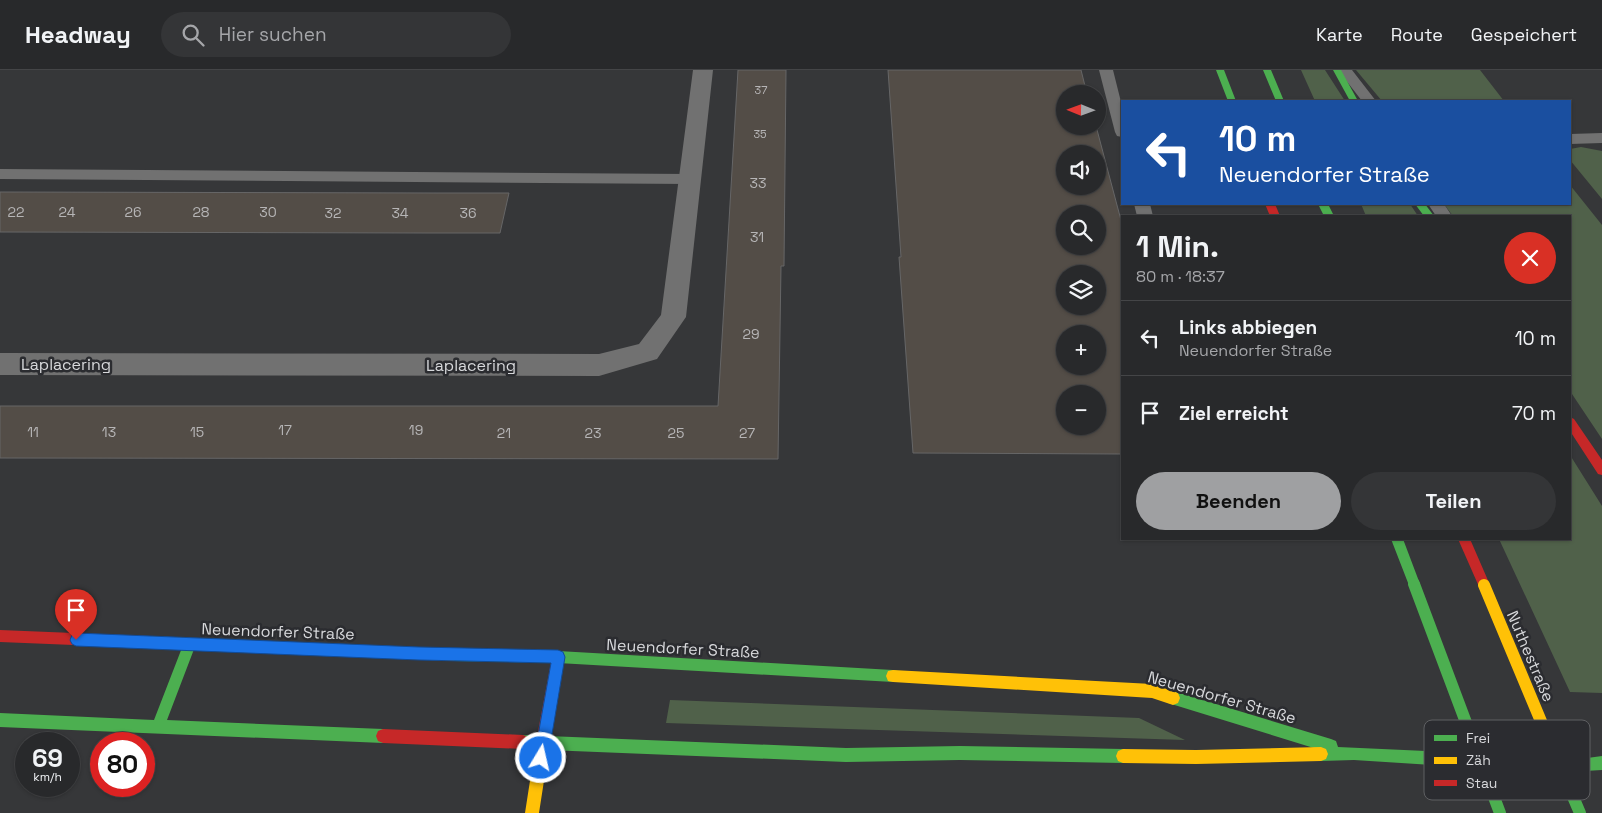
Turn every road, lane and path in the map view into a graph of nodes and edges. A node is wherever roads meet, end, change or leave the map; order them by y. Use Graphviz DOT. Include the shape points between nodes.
graph roads {
  1 [pos="703,70"];
  2 [pos="1106,70"];
  3 [pos="1220,70"];
  4 [pos="1267,70"];
  5 [pos="1337,70"];
  6 [pos="1345,70"];
  7 [pos="1232,100"];
  8 [pos="1280,100"];
  9 [pos="1353,100"];
  10 [pos="1368,100"];
  11 [pos="1121,128"];
  12 [pos="1602,138"];
  13 [pos="1571,139"];
  14 [pos="0,174"];
  15 [pos="690,179"];
  16 [pos="0,364"];
  17 [pos="1571,424"];
  18 [pos="1602,470"];
  19 [pos="1397,540"];
  20 [pos="1464,540"];
  21 [pos="0,636"];
  22 [pos="190,644"];
  23 [pos="558,657"];
  24 [pos="0,720"];
  25 [pos="1465,720"];
  26 [pos="1541,720"];
  27 [pos="158,726"];
  28 [pos="543,742"];
  29 [pos="1354,753"];
  30 [pos="1424,757"];
  31 [pos="1495,800"];
  32 [pos="1575,800"];
  33 [pos="532,813"];
  34 [pos="1500,813"];
  35 [pos="1580,813"];
  1 -- 15 [label="street, Laplacering"];
  2 -- 11 [label="lane"];
  3 -- 7 [label="main road"];
  4 -- 8 [label="main road"];
  5 -- 9 [label="main road"];
  6 -- 10 [label="lane"];
  12 -- 13 [label="lane"];
  14 -- 15 [label="lane"];
  15 -- 16 [label="street, Laplacering" via="673,317 648,352 599,365"];
  17 -- 18 [label="main road"];
  19 -- 25 [label="main road, bridge"];
  20 -- 26 [label="main road, Nuthestraße, bridge"];
  21 -- 22 [label="main road, Neuendorfer Straße"];
  22 -- 23 [label="main road, Neuendorfer Straße"];
  22 -- 27 [label="main road"];
  23 -- 28 [label="main road"];
  23 -- 29 [label="main road, Neuendorfer Straße" via="1152,691"];
  24 -- 27 [label="main road, Neuendorfer Straße"];
  27 -- 28 [label="main road, Neuendorfer Straße"];
  28 -- 29 [label="main road, Neuendorfer Straße" via="846,755 960,753 1196,757"];
  28 -- 33 [label="main road"];
  29 -- 30 [label="main road, Neuendorfer Straße"];
  31 -- 34 [label="main road, bridge"];
  32 -- 35 [label="main road, Nuthestraße, bridge"];
}
